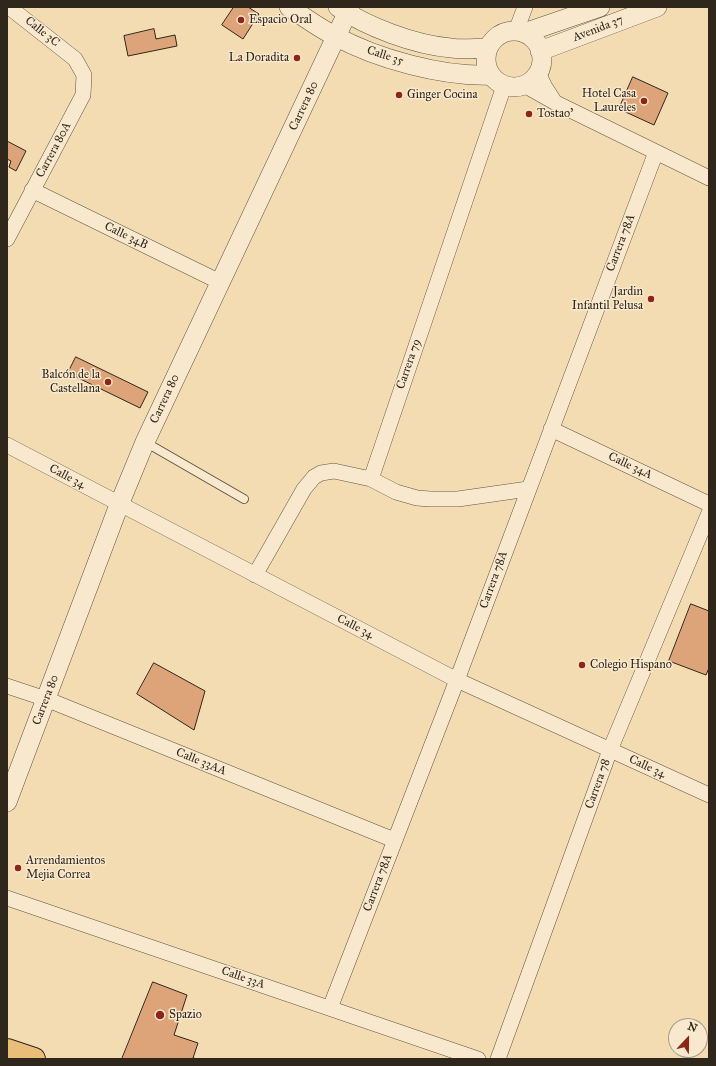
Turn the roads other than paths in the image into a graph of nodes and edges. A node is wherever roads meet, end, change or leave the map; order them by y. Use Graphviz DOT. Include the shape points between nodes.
graph roads {
  1 [pos="289,7"];
  2 [pos="525,7"];
  3 [pos="600,7"];
  4 [pos="657,7"];
  5 [pos="18,9"];
  6 [pos="345,9"];
  7 [pos="520,32"];
  8 [pos="336,37"];
  9 [pos="488,48"];
  10 [pos="540,50"];
  11 [pos="75,59"];
  12 [pos="538,73"];
  13 [pos="498,80"];
  14 [pos="524,85"];
  15 [pos="556,103"];
  16 [pos="656,152"];
  17 [pos="709,178"];
  18 [pos="32,190"];
  19 [pos="7,239"];
  20 [pos="220,282"];
  21 [pos="551,429"];
  22 [pos="145,442"];
  23 [pos="7,445"];
  24 [pos="371,479"];
  25 [pos="528,489"];
  26 [pos="244,499"];
  27 [pos="709,504"];
  28 [pos="119,505"];
  29 [pos="709,513"];
  30 [pos="255,575"];
  31 [pos="457,680"];
  32 [pos="7,686"];
  33 [pos="46,698"];
  34 [pos="610,750"];
  35 [pos="709,795"];
  36 [pos="7,802"];
  37 [pos="394,840"];
  38 [pos="7,898"];
  39 [pos="330,1008"];
  40 [pos="7,1050"];
  41 [pos="34,1059"];
  42 [pos="478,1059"];
  43 [pos="498,1059"];
  1 -- 8 [label="street, Calle 35"];
  2 -- 7 [label="street"];
  3 -- 7 [label="street, Avenida 37"];
  4 -- 10 [label="street, Avenida 37"];
  5 -- 11 [label="street, Calle 3C"];
  6 -- 8 [label="street, Carrera 80"];
  6 -- 9 [label="street, Calle 35" via="379,28 418,42 451,48"];
  7 -- 9 [label="street" via="499,35"];
  7 -- 10 [label="street" via="537,43"];
  8 -- 13 [label="street, Calle 35" via="368,50 435,70"];
  8 -- 20 [label="street, Carrera 80"];
  9 -- 13 [label="street" via="486,67"];
  10 -- 12 [label="street" via="542,58"];
  11 -- 18 [label="street, Carrera 80A" via="84,75 83,95"];
  12 -- 14 [label="street"];
  12 -- 15 [label="street"];
  13 -- 14 [label="street" via="511,87"];
  13 -- 24 [label="street, Carrera 79"];
  14 -- 15 [label="street"];
  15 -- 16 [label="street"];
  16 -- 17 [label="street"];
  16 -- 21 [label="street, Carrera 78A"];
  18 -- 19 [label="street, Carrera 80A"];
  18 -- 20 [label="street, Calle 34B"];
  20 -- 22 [label="street, Carrera 80"];
  21 -- 25 [label="street, Carrera 78A"];
  21 -- 27 [label="street, Calle 34A"];
  22 -- 26 [label="lane"];
  22 -- 28 [label="street, Carrera 80"];
  23 -- 28 [label="street, Calle 34"];
  24 -- 25 [label="street" via="396,492 430,500 458,499"];
  24 -- 30 [label="street" via="334,472 321,473 314,477 304,489"];
  25 -- 31 [label="street, Carrera 78A"];
  28 -- 30 [label="street, Calle 34"];
  28 -- 33 [label="street, Carrera 80"];
  29 -- 34 [label="street, Carrera 78"];
  30 -- 31 [label="street, Calle 34"];
  31 -- 34 [label="street, Calle 34"];
  31 -- 37 [label="street, Carrera 78A"];
  32 -- 33 [label="street, Calle 33AA"];
  33 -- 36 [label="street, Carrera 80"];
  33 -- 37 [label="street, Calle 33AA"];
  34 -- 35 [label="street, Calle 34"];
  34 -- 43 [label="street, Carrera 78"];
  37 -- 39 [label="street, Carrera 78A"];
  38 -- 39 [label="street, Calle 33A"];
  39 -- 42 [label="street, Calle 33A"];
  40 -- 41 [label="main road"];
}
